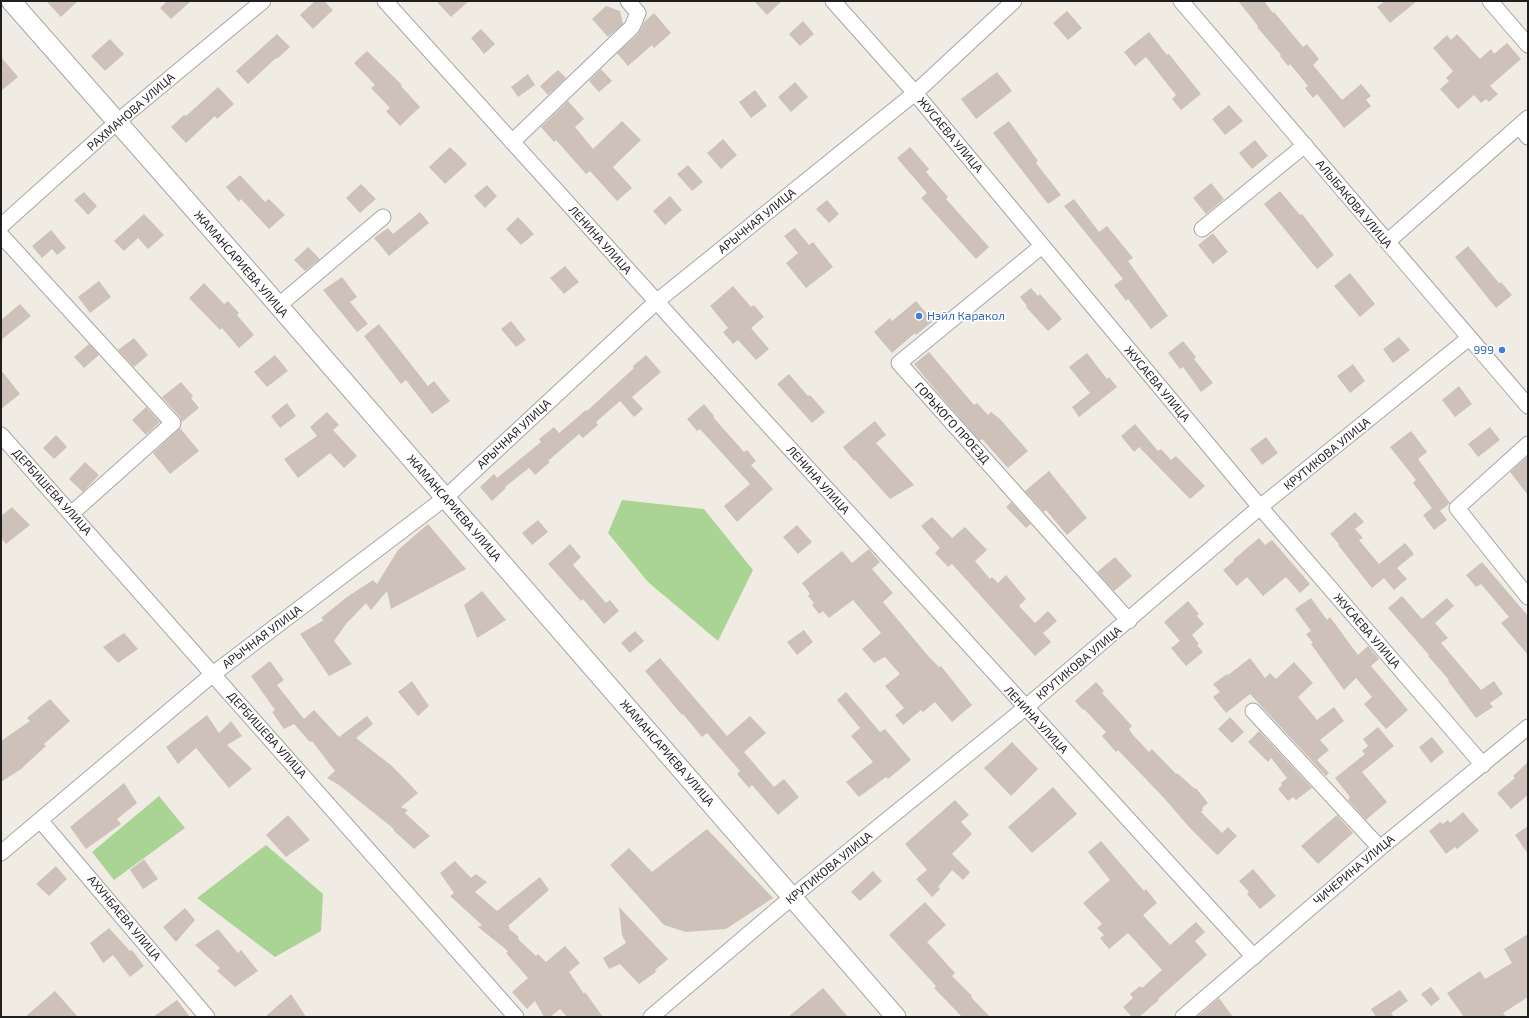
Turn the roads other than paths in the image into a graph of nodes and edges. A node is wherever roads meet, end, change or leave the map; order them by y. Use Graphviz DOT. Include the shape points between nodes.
graph roads {
  1 [pos="11,1"];
  2 [pos="263,1"];
  3 [pos="385,1"];
  4 [pos="628,1"];
  5 [pos="833,1"];
  6 [pos="1014,1"];
  7 [pos="1181,1"];
  8 [pos="1490,1"];
  9 [pos="1528,45"];
  10 [pos="915,93"];
  11 [pos="117,122"];
  12 [pos="1525,127"];
  13 [pos="512,142"];
  14 [pos="1305,145"];
  15 [pos="383,217"];
  16 [pos="1,226"];
  17 [pos="1202,229"];
  18 [pos="1,235"];
  19 [pos="1387,242"];
  20 [pos="1042,246"];
  21 [pos="656,302"];
  22 [pos="278,306"];
  23 [pos="1469,338"];
  24 [pos="1528,406"];
  25 [pos="2,439"];
  26 [pos="1528,444"];
  27 [pos="445,498"];
  28 [pos="1260,507"];
  29 [pos="71,514"];
  30 [pos="1528,597"];
  31 [pos="1129,621"];
  32 [pos="213,674"];
  33 [pos="1026,708"];
  34 [pos="1253,711"];
  35 [pos="1528,727"];
  36 [pos="1483,765"];
  37 [pos="40,820"];
  38 [pos="1380,848"];
  39 [pos="1,853"];
  40 [pos="792,898"];
  41 [pos="1254,956"];
  42 [pos="207,1017"];
  43 [pos="516,1017"];
  44 [pos="651,1017"];
  45 [pos="896,1017"];
  46 [pos="1183,1017"];
  1 -- 11 [label="street, ЖАМАНСАРИЕВА УЛИЦА"];
  2 -- 11 [label="street, РАХМАНОВА УЛИЦА"];
  3 -- 13 [label="street, ЛЕНИНА УЛИЦА"];
  4 -- 13 [label="street" via="638,13 632,27"];
  5 -- 10 [label="street, ЖУСАЕВА УЛИЦА"];
  6 -- 10 [label="street, АРЫЧНАЯ УЛИЦА"];
  7 -- 14 [label="street, АЛЫБАКОВА УЛИЦА"];
  8 -- 9 [label="street"];
  10 -- 20 [label="street, ЖУСАЕВА УЛИЦА"];
  10 -- 21 [label="street, АРЫЧНАЯ УЛИЦА"];
  11 -- 16 [label="street, РАХМАНОВА УЛИЦА"];
  11 -- 22 [label="street, ЖАМАНСАРИЕВА УЛИЦА"];
  12 -- 19 [label="street"];
  13 -- 21 [label="street, ЛЕНИНА УЛИЦА"];
  14 -- 17 [label="street"];
  14 -- 19 [label="street, АЛЫБАКОВА УЛИЦА"];
  15 -- 22 [label="street"];
  18 -- 29 [label="street" via="173,423"];
  19 -- 23 [label="street, АЛЫБАКОВА УЛИЦА"];
  20 -- 28 [label="street, ЖУСАЕВА УЛИЦА"];
  20 -- 31 [label="street, ГОРЬКОГО ПРОЕЗД" via="899,363"];
  21 -- 27 [label="street, АРЫЧНАЯ УЛИЦА"];
  21 -- 33 [label="street, ЛЕНИНА УЛИЦА"];
  22 -- 27 [label="street, ЖАМАНСАРИЕВА УЛИЦА"];
  23 -- 24 [label="street, АЛЫБАКОВА УЛИЦА"];
  23 -- 28 [label="street, КРУТИКОВА УЛИЦА"];
  25 -- 29 [label="street, ДЕРБИШЕВА УЛИЦА"];
  26 -- 30 [label="street" via="1457,508"];
  27 -- 32 [label="street, АРЫЧНАЯ УЛИЦА"];
  27 -- 40 [label="street, ЖАМАНСАРИЕВА УЛИЦА"];
  28 -- 31 [label="street, КРУТИКОВА УЛИЦА"];
  28 -- 36 [label="street, ЖУСАЕВА УЛИЦА"];
  29 -- 32 [label="street, ДЕРБИШЕВА УЛИЦА"];
  31 -- 33 [label="street, КРУТИКОВА УЛИЦА"];
  32 -- 37 [label="street, АРЫЧНАЯ УЛИЦА"];
  32 -- 43 [label="street, ДЕРБИШЕВА УЛИЦА"];
  33 -- 40 [label="street, КРУТИКОВА УЛИЦА"];
  33 -- 41 [label="street, ЛЕНИНА УЛИЦА"];
  34 -- 38 [label="street"];
  35 -- 36 [label="street, ЧИЧЕРИНА УЛИЦА"];
  36 -- 38 [label="street, ЧИЧЕРИНА УЛИЦА"];
  37 -- 39 [label="street, АРЫЧНАЯ УЛИЦА"];
  37 -- 42 [label="street, АХУНБАЕВА УЛИЦА"];
  38 -- 41 [label="street, ЧИЧЕРИНА УЛИЦА"];
  40 -- 44 [label="street, КРУТИКОВА УЛИЦА"];
  40 -- 45 [label="street, ЖАМАНСАРИЕВА УЛИЦА"];
  41 -- 46 [label="street, ЧИЧЕРИНА УЛИЦА"];
}
